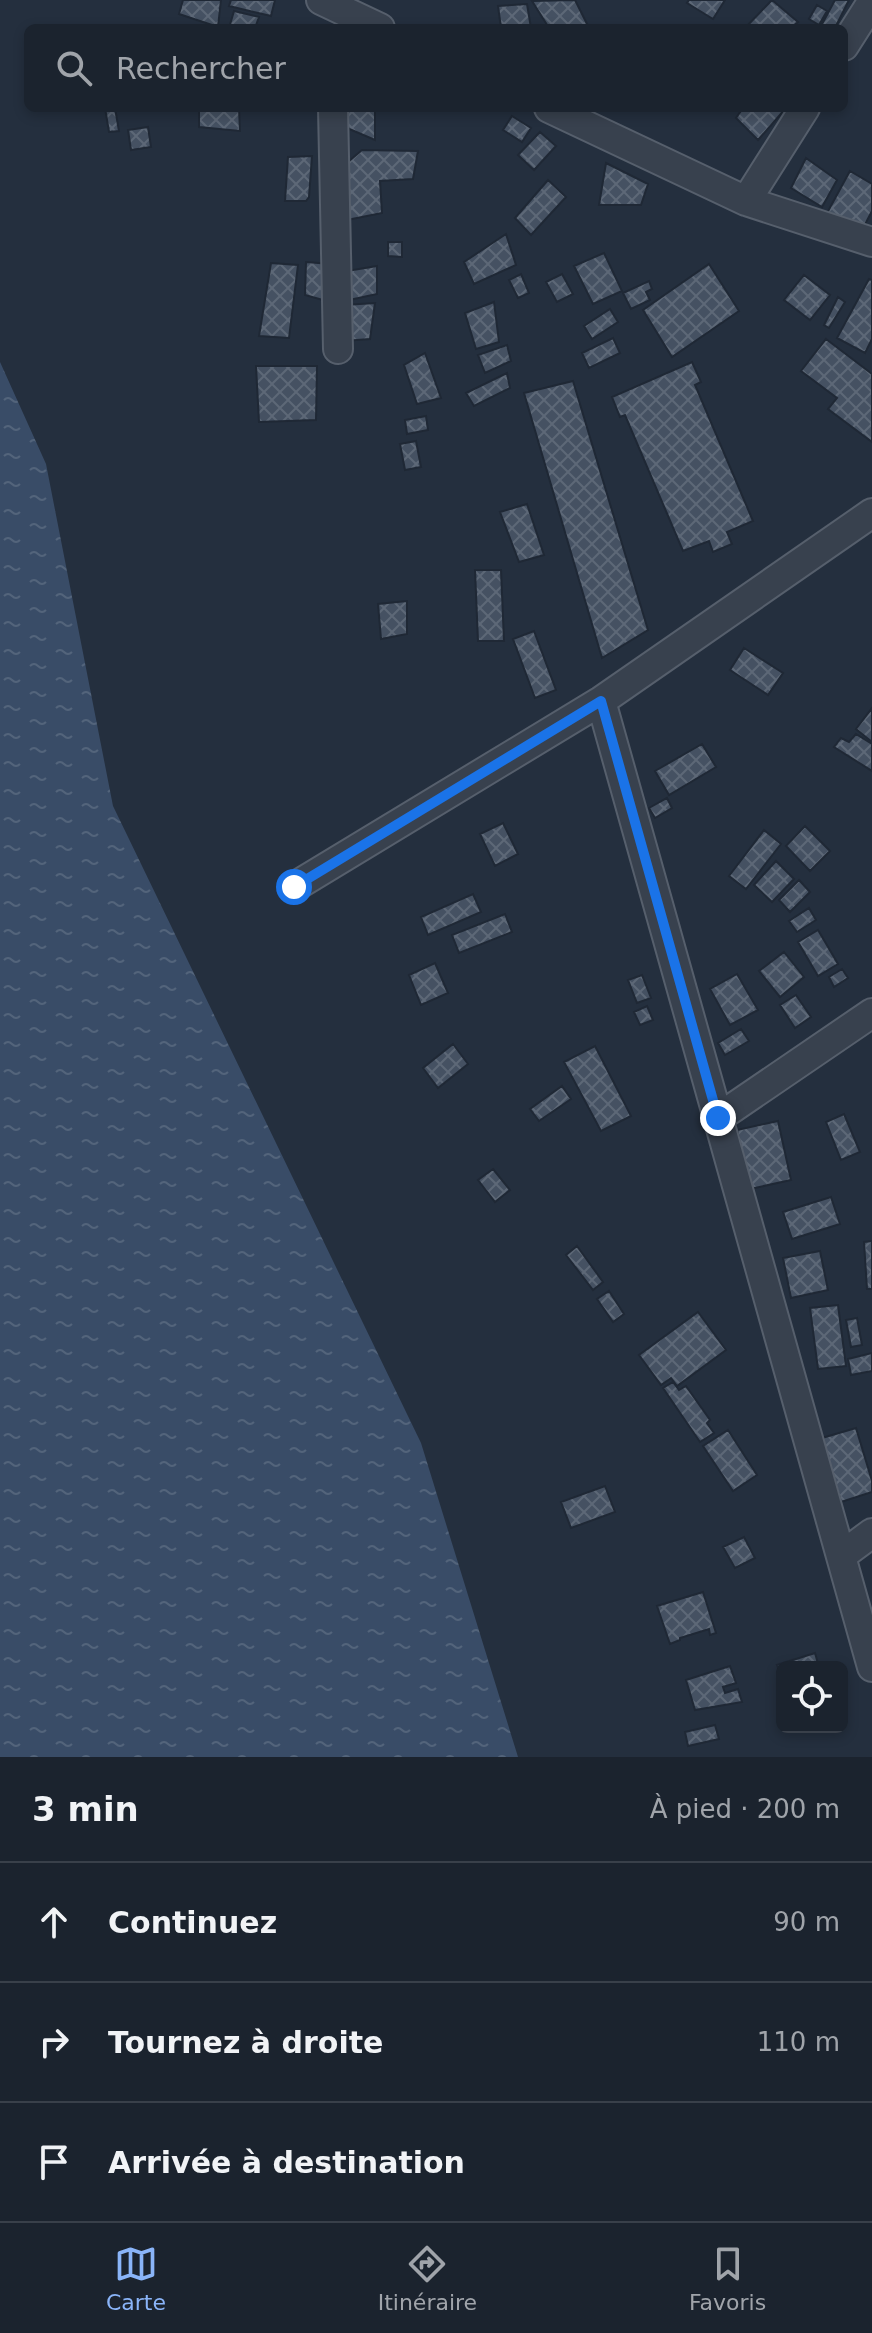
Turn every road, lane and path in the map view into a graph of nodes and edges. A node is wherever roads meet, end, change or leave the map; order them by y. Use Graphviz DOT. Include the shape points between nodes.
graph roads {
  1 [pos="872,2"];
  2 [pos="329,8"];
  3 [pos="370,24"];
  4 [pos="848,40"];
  5 [pos="333,112"];
  6 [pos="557,112"];
  7 [pos="802,112"];
  8 [pos="746,201"];
  9 [pos="872,242"];
  10 [pos="338,349"];
  11 [pos="872,513"];
  12 [pos="601,701"];
  13 [pos="294,887"];
  14 [pos="872,1013"];
  15 [pos="718,1118"];
  16 [pos="872,1533"];
  17 [pos="841,1556"];
  18 [pos="872,1667"];
  1 -- 4 [label="street"];
  2 -- 3 [label="street"];
  5 -- 10 [label="street"];
  6 -- 8 [label="street"];
  7 -- 8 [label="street"];
  8 -- 9 [label="street"];
  11 -- 12 [label="street"];
  12 -- 13 [label="street"];
  12 -- 15 [label="street"];
  14 -- 15 [label="street"];
  15 -- 17 [label="street"];
  16 -- 17 [label="street"];
  17 -- 18 [label="street"];
}
